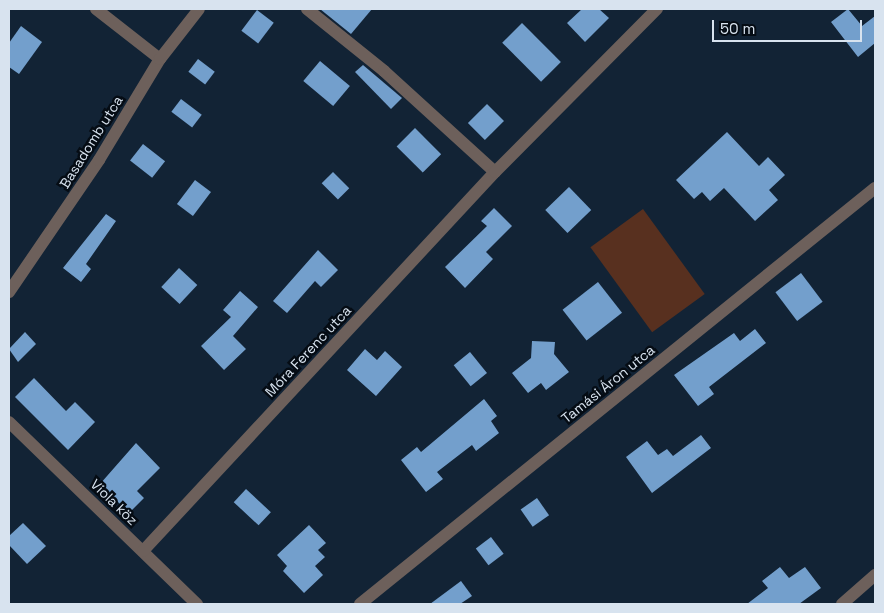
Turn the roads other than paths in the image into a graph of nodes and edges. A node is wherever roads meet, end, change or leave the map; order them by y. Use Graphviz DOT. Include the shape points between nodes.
graph roads {
  1 [pos="96,9"];
  2 [pos="199,9"];
  3 [pos="307,9"];
  4 [pos="657,9"];
  5 [pos="160,59"];
  6 [pos="495,172"];
  7 [pos="875,188"];
  8 [pos="9,292"];
  9 [pos="9,422"];
  10 [pos="143,550"];
  11 [pos="875,575"];
  12 [pos="197,604"];
  13 [pos="360,604"];
  14 [pos="842,604"];
  1 -- 5 [label="street"];
  2 -- 5 [label="street, Basadomb utca"];
  3 -- 6 [label="street" via="384,71"];
  4 -- 6 [label="street, Móra Ferenc utca"];
  5 -- 8 [label="street, Basadomb utca" via="99,160"];
  6 -- 10 [label="street, Móra Ferenc utca"];
  7 -- 13 [label="street, Tamási Áron utca"];
  9 -- 10 [label="street, Viola köz"];
  10 -- 12 [label="street, Viola köz"];
  11 -- 14 [label="street"];
}
